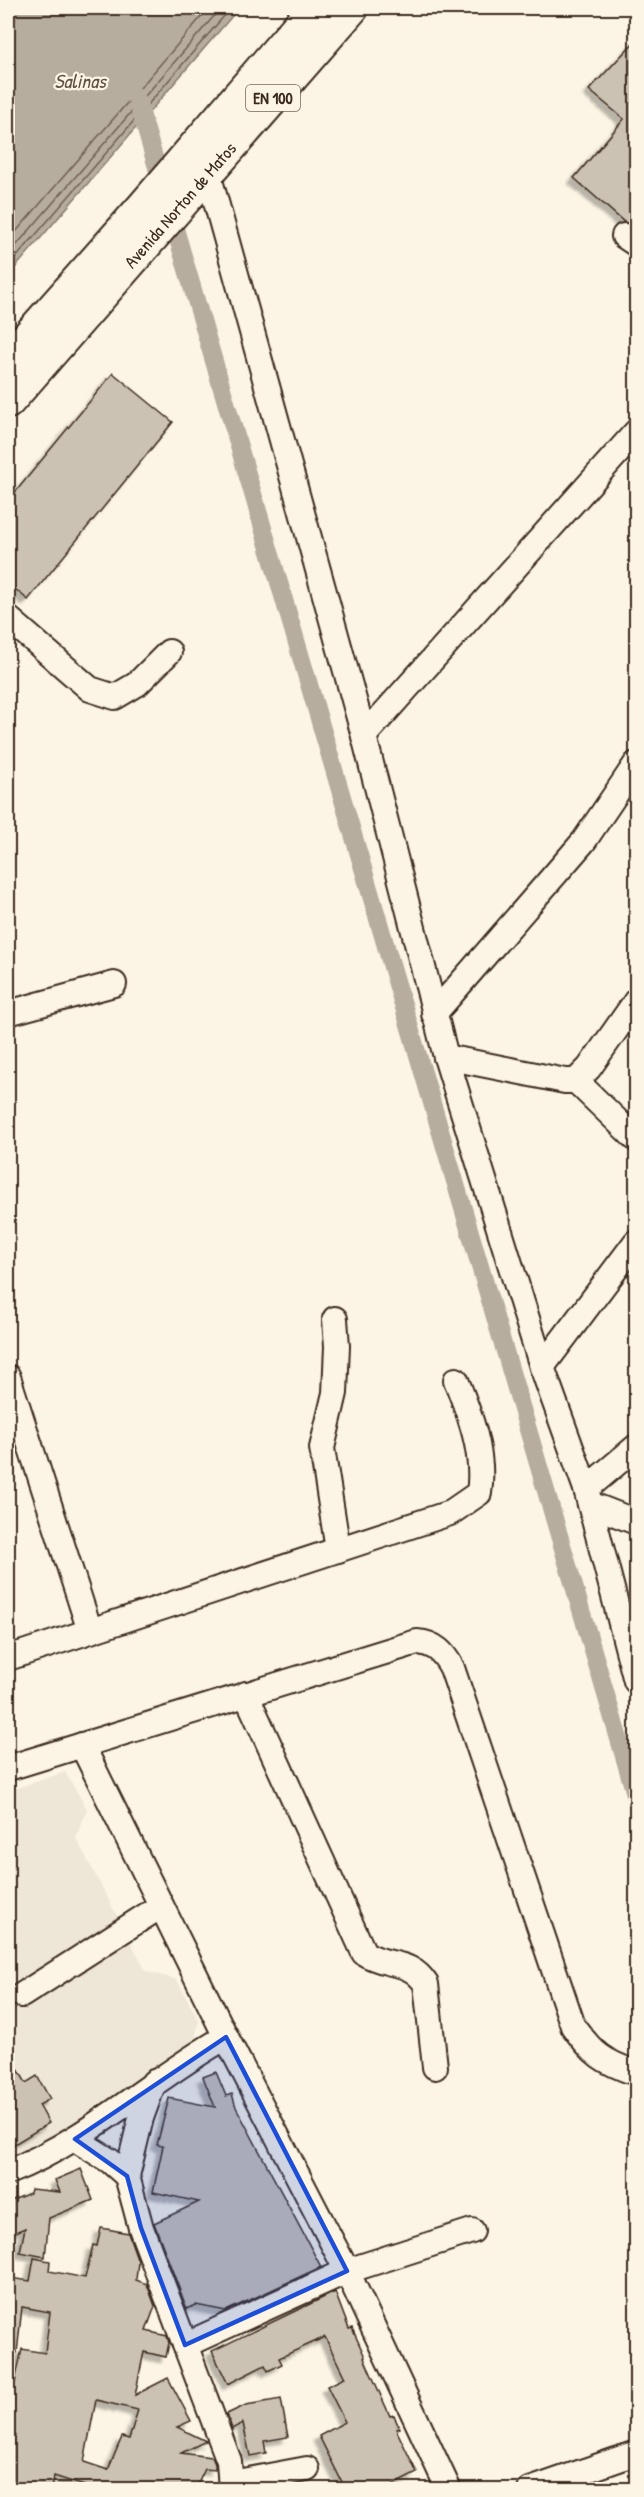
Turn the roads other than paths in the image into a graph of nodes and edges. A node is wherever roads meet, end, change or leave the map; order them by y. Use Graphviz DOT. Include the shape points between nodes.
graph roads {
  1 [pos="314,8"];
  2 [pos="352,8"];
  3 [pos="196,172"];
  4 [pos="8,359"];
  5 [pos="8,402"];
  6 [pos="636,432"];
  7 [pos="8,618"];
  8 [pos="169,652"];
  9 [pos="364,736"];
  10 [pos="636,764"];
  11 [pos="114,984"];
  12 [pos="636,1001"];
  13 [pos="8,1013"];
  14 [pos="434,1014"];
  15 [pos="446,1057"];
  16 [pos="576,1081"];
  17 [pos="636,1138"];
  18 [pos="636,1242"];
  19 [pos="334,1319"];
  20 [pos="542,1367"];
  21 [pos="8,1377"];
  22 [pos="456,1380"];
  23 [pos="636,1447"];
  24 [pos="588,1497"];
  25 [pos="636,1522"];
  26 [pos="338,1550"];
  27 [pos="90,1631"];
  28 [pos="8,1658"];
  29 [pos="636,1681"];
  30 [pos="246,1694"];
  31 [pos="82,1745"];
  32 [pos="8,1768"];
  33 [pos="161,1906"];
  34 [pos="22,1995"];
  35 [pos="226,2037"];
  36 [pos="435,2067"];
  37 [pos="636,2073"];
  38 [pos="154,2082"];
  39 [pos="75,2139"];
  40 [pos="8,2172"];
  41 [pos="128,2176"];
  42 [pos="472,2232"];
  43 [pos="347,2271"];
  44 [pos="185,2345"];
  45 [pos="636,2453"];
  46 [pos="307,2469"];
  47 [pos="232,2486"];
  48 [pos="449,2490"];
  49 [pos="530,2490"];
  1 -- 3 [label="main road, Avenida Norton de Matos / EN 100"];
  2 -- 3 [label="main road, Avenida Norton de Matos / EN 100"];
  3 -- 4 [label="main road, Avenida Norton de Matos" via="142,208"];
  3 -- 5 [label="main road, Avenida Norton de Matos" via="149,242"];
  3 -- 9 [label="street"];
  6 -- 9 [label="street"];
  7 -- 8 [label="street" via="90,689 115,697 137,684"];
  9 -- 14 [label="street"];
  10 -- 14 [label="street" via="584,841"];
  11 -- 13 [label="street"];
  12 -- 16 [label="street" via="590,1068"];
  14 -- 15 [label="street"];
  15 -- 16 [label="street"];
  15 -- 20 [label="street"];
  16 -- 17 [label="street"];
  18 -- 20 [label="street"];
  19 -- 26 [label="street" via="335,1393 322,1448"];
  20 -- 24 [label="street"];
  21 -- 27 [label="street"];
  22 -- 26 [label="street" via="470,1413 482,1472 479,1493 450,1513"];
  23 -- 24 [label="street"];
  24 -- 25 [label="street"];
  24 -- 29 [label="street"];
  26 -- 27 [label="street"];
  27 -- 28 [label="street"];
  30 -- 31 [label="street"];
  30 -- 36 [label="street" via="364,1953 408,1966 426,1984"];
  30 -- 37 [label="street" via="417,1642 436,1647 452,1668 573,2026 591,2051"];
  31 -- 32 [label="street"];
  31 -- 33 [label="street"];
  33 -- 34 [label="street"];
  33 -- 35 [label="street"];
  35 -- 38 [label="street"];
  35 -- 43 [label="street"];
  38 -- 39 [label="street"];
  38 -- 41 [label="street"];
  39 -- 40 [label="street"];
  39 -- 41 [label="street"];
  41 -- 44 [label="street" via="141,2228"];
  42 -- 43 [label="street"];
  43 -- 44 [label="street"];
  43 -- 48 [label="street"];
  44 -- 47 [label="street" via="229,2462"];
  45 -- 49 [label="street"];
  46 -- 47 [label="street"];
}
